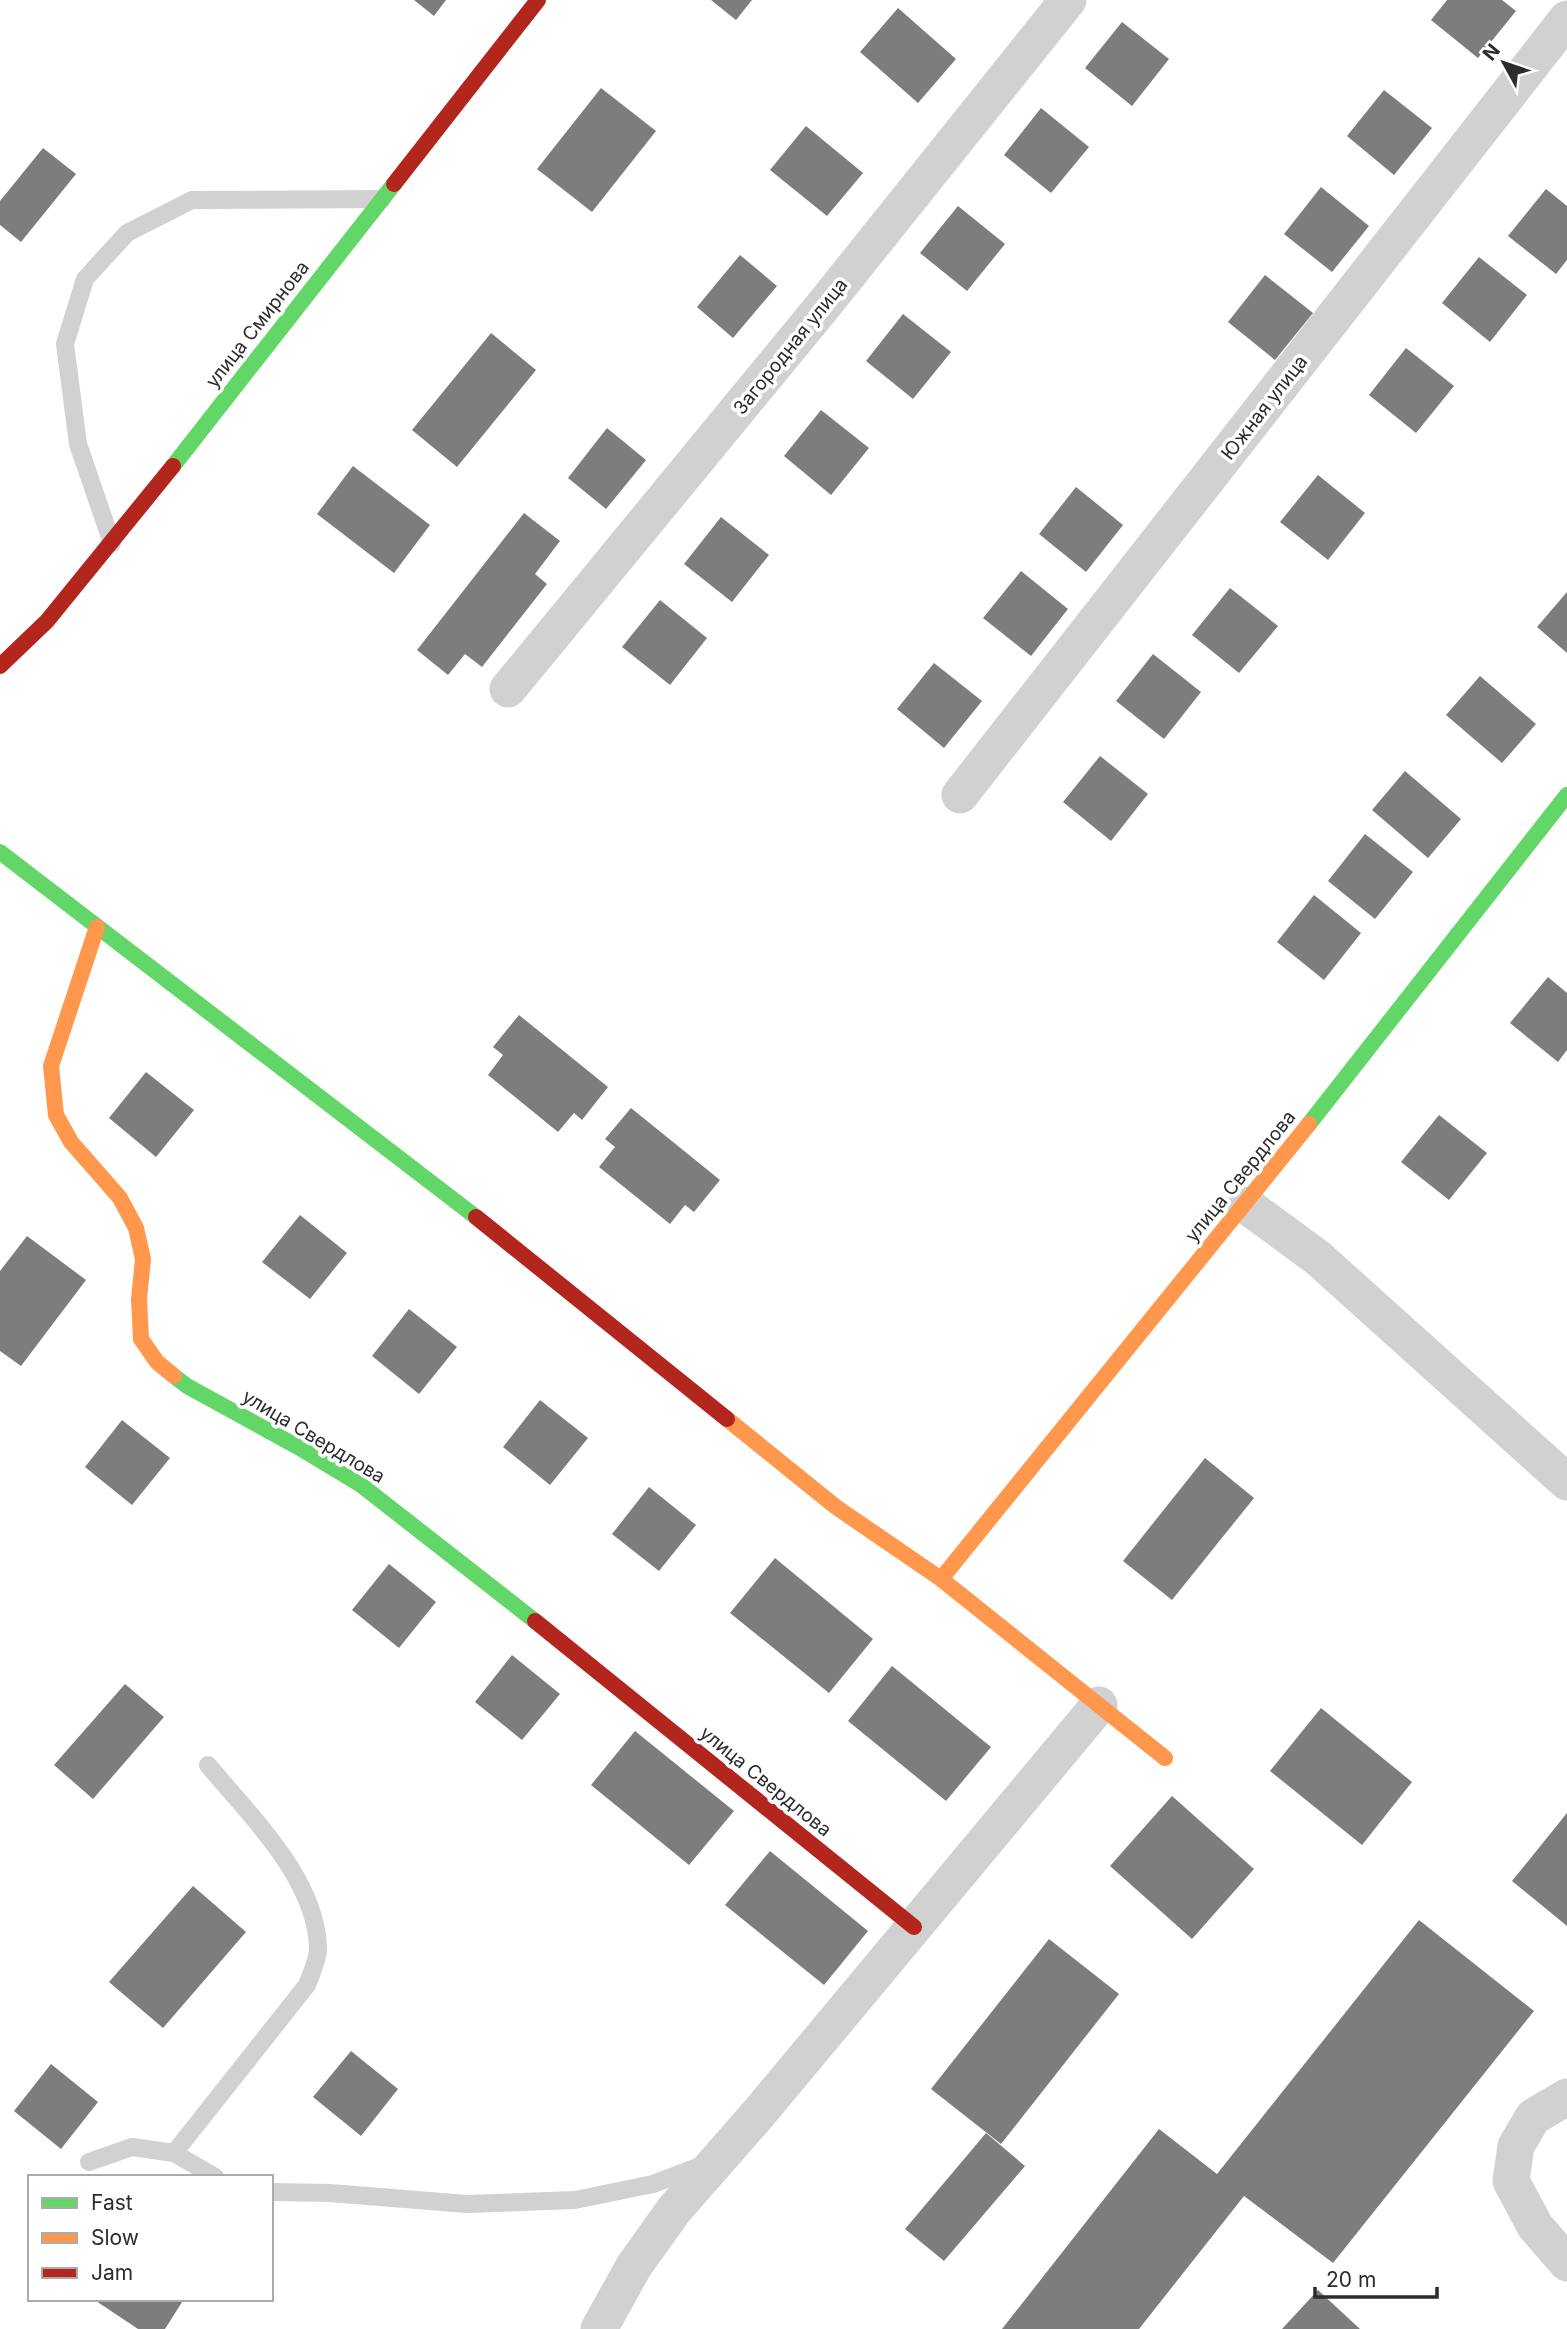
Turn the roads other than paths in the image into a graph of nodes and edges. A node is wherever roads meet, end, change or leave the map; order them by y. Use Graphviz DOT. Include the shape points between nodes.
graph roads {
  1 [pos="538,0"];
  2 [pos="1068,0"];
  3 [pos="1567,19"];
  4 [pos="383,199"];
  5 [pos="112,543"];
  6 [pos="0,666"];
  7 [pos="508,689"];
  8 [pos="960,795"];
  9 [pos="1567,795"];
  10 [pos="0,852"];
  11 [pos="97,927"];
  12 [pos="1245,1205"];
  13 [pos="1567,1482"];
  14 [pos="941,1579"];
  15 [pos="1098,1705"];
  16 [pos="1165,1758"];
  17 [pos="208,1765"];
  18 [pos="914,1927"];
  19 [pos="1567,2097"];
  20 [pos="174,2153"];
  21 [pos="716,2160"];
  22 [pos="89,2162"];
  23 [pos="212,2175"];
  24 [pos="273,2192"];
  25 [pos="1567,2263"];
  26 [pos="598,2329"];
  1 -- 4 [label="street, улица Смирнова"];
  2 -- 7 [label="street, Загородная улица"];
  3 -- 8 [label="street, Южная улица"];
  4 -- 5 [label="street, улица Смирнова"];
  4 -- 5 [label="lane" via="192,201 127,233 85,279 65,344 78,444"];
  5 -- 6 [label="street, улица Смирнова" via="47,621"];
  9 -- 12 [label="street, улица Свердлова"];
  10 -- 11 [label="street"];
  11 -- 14 [label="street" via="473,1214 836,1507"];
  11 -- 18 [label="street, улица Свердлова" via="51,1066 56,1115 71,1142 120,1198 136,1228 143,1259 141,1339 157,1362 187,1386 361,1485"];
  12 -- 13 [label="street" via="1318,1258"];
  12 -- 14 [label="street, улица Свердлова"];
  14 -- 15 [label="street"];
  15 -- 16 [label="street"];
  15 -- 18 [label="street"];
  17 -- 20 [label="lane" via="289,1865 314,1917 318,1951 307,1985"];
  18 -- 21 [label="street"];
  19 -- 25 [label="street" via="1533,2117 1516,2146 1511,2182 1535,2226"];
  20 -- 22 [label="lane" via="131,2147"];
  20 -- 23 [label="lane"];
  21 -- 24 [label="lane" via="653,2184 575,2200 467,2204"];
  21 -- 26 [label="street" via="634,2266"];
}
